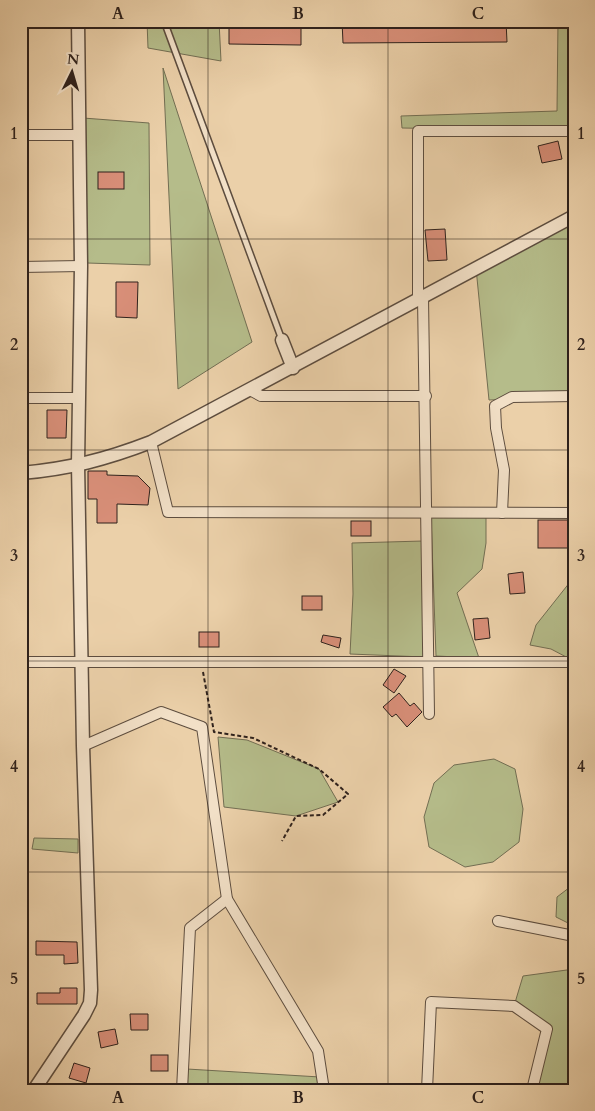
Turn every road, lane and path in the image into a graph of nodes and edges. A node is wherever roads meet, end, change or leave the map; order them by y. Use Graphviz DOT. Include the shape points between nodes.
graph roads {
  1 [pos="78,21"];
  2 [pos="164,21"];
  3 [pos="574,131"];
  4 [pos="21,135"];
  5 [pos="79,135"];
  6 [pos="574,216"];
  7 [pos="80,266"];
  8 [pos="21,267"];
  9 [pos="421,298"];
  10 [pos="282,340"];
  11 [pos="293,368"];
  12 [pos="250,390"];
  13 [pos="426,396"];
  14 [pos="574,396"];
  15 [pos="21,398"];
  16 [pos="79,398"];
  17 [pos="151,442"];
  18 [pos="78,464"];
  19 [pos="21,473"];
  20 [pos="428,512"];
  21 [pos="502,513"];
  22 [pos="574,513"];
  23 [pos="21,662"];
  24 [pos="82,662"];
  25 [pos="201,662"];
  26 [pos="430,662"];
  27 [pos="574,662"];
  28 [pos="429,714"];
  29 [pos="83,746"];
  30 [pos="282,841"];
  31 [pos="227,898"];
  32 [pos="498,921"];
  33 [pos="574,936"];
  34 [pos="34,1090"];
  35 [pos="182,1090"];
  36 [pos="324,1090"];
  37 [pos="427,1090"];
  38 [pos="532,1090"];
  1 -- 5 [label="street"];
  2 -- 10 [label="lane"];
  3 -- 9 [label="street" via="418,131"];
  4 -- 5 [label="street"];
  5 -- 7 [label="street"];
  6 -- 9 [label="street"];
  7 -- 8 [label="street"];
  7 -- 16 [label="street"];
  9 -- 11 [label="street"];
  9 -- 13 [label="street"];
  10 -- 11 [label="street"];
  11 -- 12 [label="street"];
  12 -- 13 [label="street" via="261,396"];
  12 -- 17 [label="street"];
  13 -- 20 [label="street"];
  14 -- 21 [label="street" via="512,397 496,406 496,428 504,470"];
  15 -- 16 [label="street"];
  16 -- 18 [label="street"];
  17 -- 18 [label="street" via="106,459"];
  17 -- 20 [label="street" via="168,512"];
  18 -- 19 [label="street"];
  18 -- 24 [label="street"];
  20 -- 21 [label="street"];
  20 -- 26 [label="street"];
  21 -- 22 [label="street"];
  23 -- 24 [label="street"];
  24 -- 25 [label="street"];
  24 -- 29 [label="street"];
  25 -- 26 [label="street"];
  25 -- 30 [label="path" via="214,732 253,738 303,761 319,769 348,794 324,815 296,816"];
  26 -- 27 [label="street"];
  26 -- 28 [label="street"];
  29 -- 31 [label="street" via="160,712 202,727"];
  29 -- 34 [label="street" via="90,1002"];
  31 -- 35 [label="street" via="190,928"];
  31 -- 36 [label="street" via="318,1051"];
  32 -- 33 [label="street"];
  37 -- 38 [label="street" via="431,1002 514,1006 547,1029"];
}
